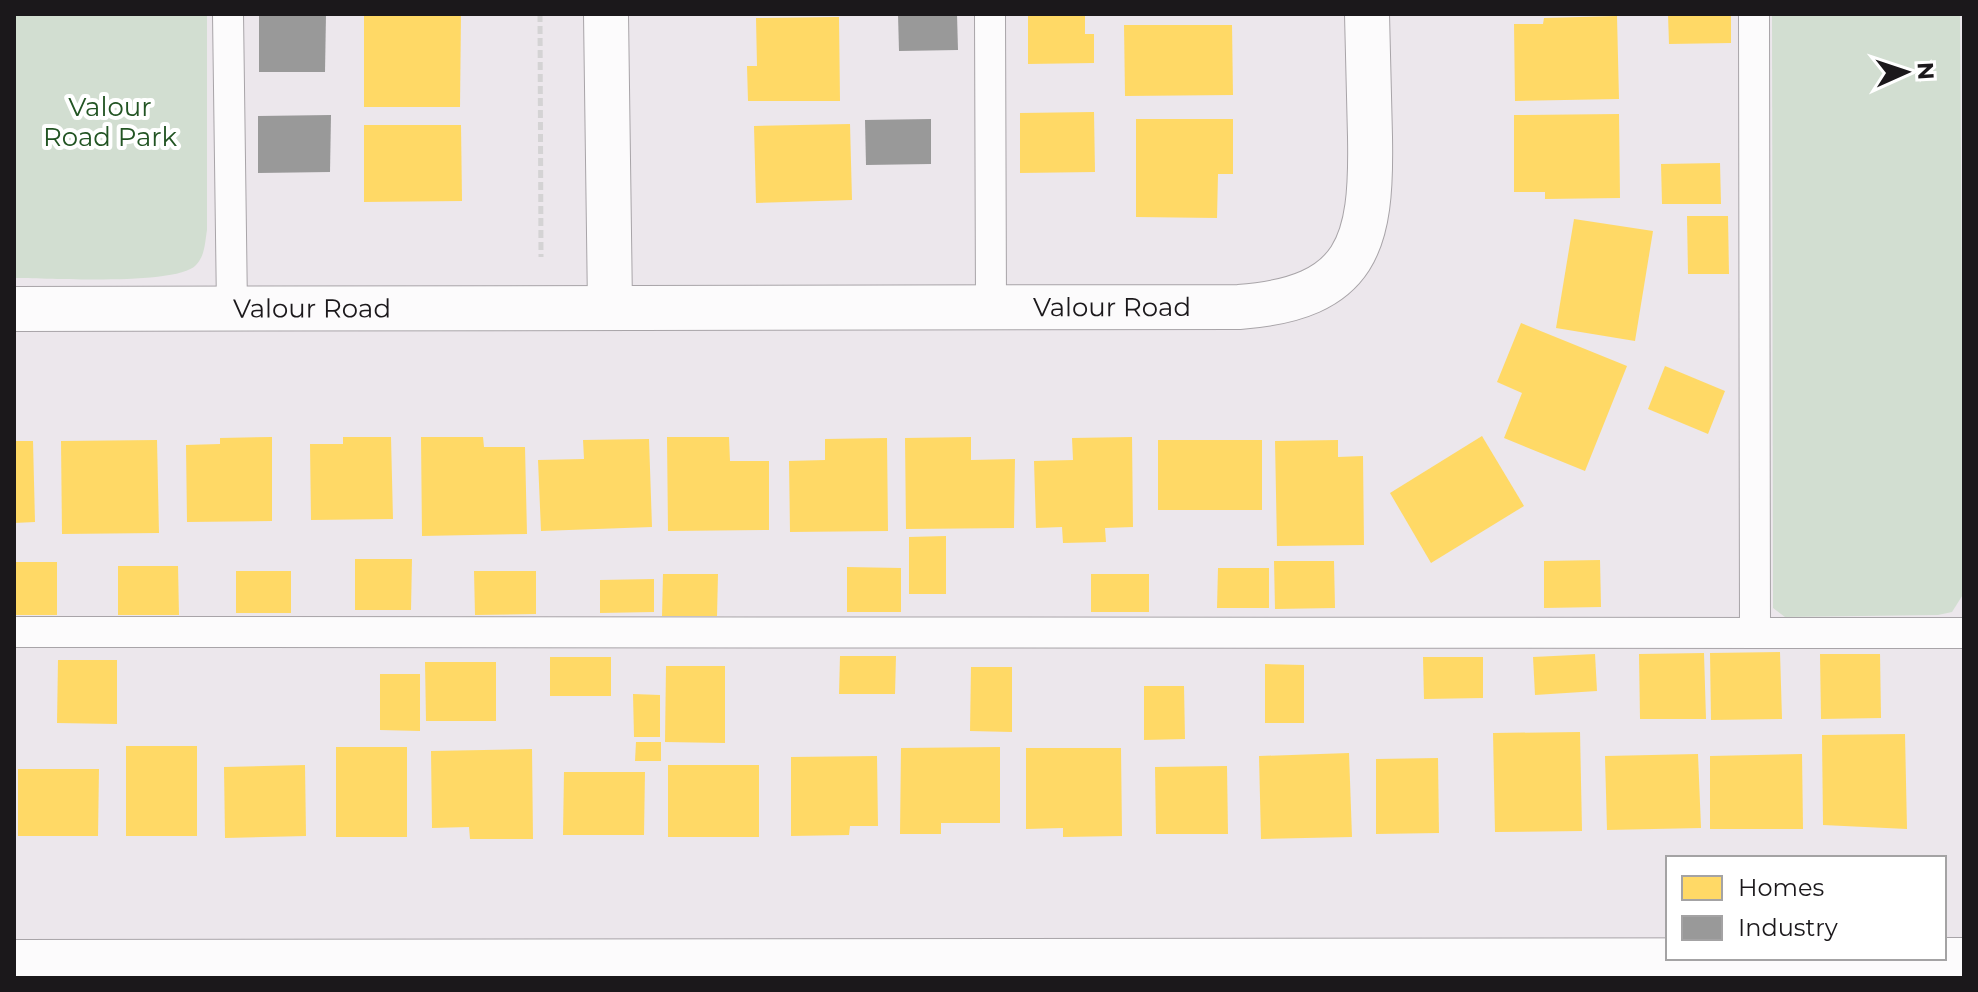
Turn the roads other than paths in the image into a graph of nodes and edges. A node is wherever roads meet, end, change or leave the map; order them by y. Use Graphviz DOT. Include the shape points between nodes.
graph roads {
  1 [pos="228,14"];
  2 [pos="606,14"];
  3 [pos="990,14"];
  4 [pos="1367,14"];
  5 [pos="1754,14"];
  6 [pos="610,306"];
  7 [pos="991,306"];
  8 [pos="232,308"];
  9 [pos="14,309"];
  10 [pos="14,632"];
  11 [pos="1755,633"];
  12 [pos="1964,633"];
  13 [pos="1964,960"];
  14 [pos="14,962"];
  1 -- 8 [label="lane"];
  2 -- 6 [label="street"];
  3 -- 7 [label="lane"];
  4 -- 7 [label="street, Valour Road" via="1368,217 1357,250 1331,276 1283,302 1250,306"];
  5 -- 11 [label="lane"];
  6 -- 7 [label="street, Valour Road"];
  6 -- 8 [label="street, Valour Road"];
  8 -- 9 [label="street, Valour Road"];
  10 -- 11 [label="lane"];
  11 -- 12 [label="lane"];
  13 -- 14 [label="street"];
}
